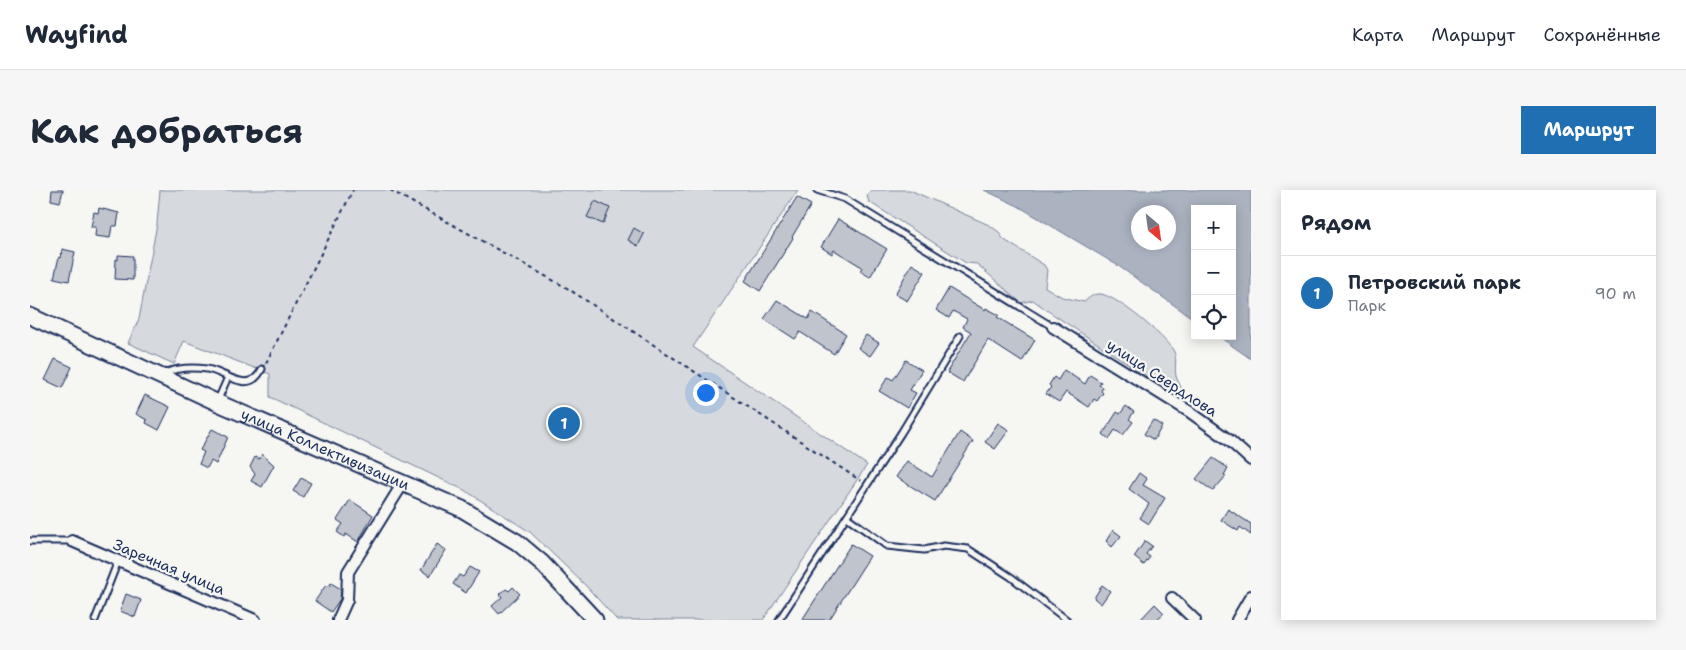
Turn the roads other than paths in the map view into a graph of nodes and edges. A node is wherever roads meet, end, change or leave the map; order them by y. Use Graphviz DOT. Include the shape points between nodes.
graph roads {
  1 [pos="817,190"];
  2 [pos="30,316"];
  3 [pos="1053,327"];
  4 [pos="960,336"];
  5 [pos="262,369"];
  6 [pos="159,376"];
  7 [pos="228,377"];
  8 [pos="216,402"];
  9 [pos="1251,460"];
  10 [pos="403,483"];
  11 [pos="847,517"];
  12 [pos="30,541"];
  13 [pos="72,541"];
  14 [pos="118,561"];
  15 [pos="1251,596"];
  16 [pos="1172,598"];
  17 [pos="95,620"];
  18 [pos="255,620"];
  19 [pos="338,620"];
  20 [pos="595,620"];
  21 [pos="779,620"];
  22 [pos="1067,620"];
  23 [pos="1195,620"];
  24 [pos="1237,620"];
  1 -- 3 [label="lane" via="845,200"];
  2 -- 6 [label="main road, улица Коллективизации"];
  3 -- 9 [label="street, улица Свердлова" via="1190,412"];
  4 -- 11 [label="lane"];
  5 -- 7 [label="lane" via="255,379 241,383"];
  6 -- 7 [label="lane" via="173,370 207,369"];
  6 -- 8 [label="main road, улица Коллективизации"];
  7 -- 8 [label="lane"];
  8 -- 10 [label="main road, улица Коллективизации"];
  10 -- 19 [label="street" via="348,572 347,600"];
  10 -- 20 [label="main road, улица Коллективизации" via="462,509 517,542 548,569"];
  11 -- 21 [label="lane"];
  11 -- 22 [label="lane" via="887,546 924,550 944,546 968,549 1022,584"];
  12 -- 13 [label="lane"];
  13 -- 14 [label="street, Заречная улица"];
  14 -- 17 [label="lane"];
  14 -- 18 [label="street, Заречная улица"];
  15 -- 24 [label="street"];
  16 -- 23 [label="street"];
}
